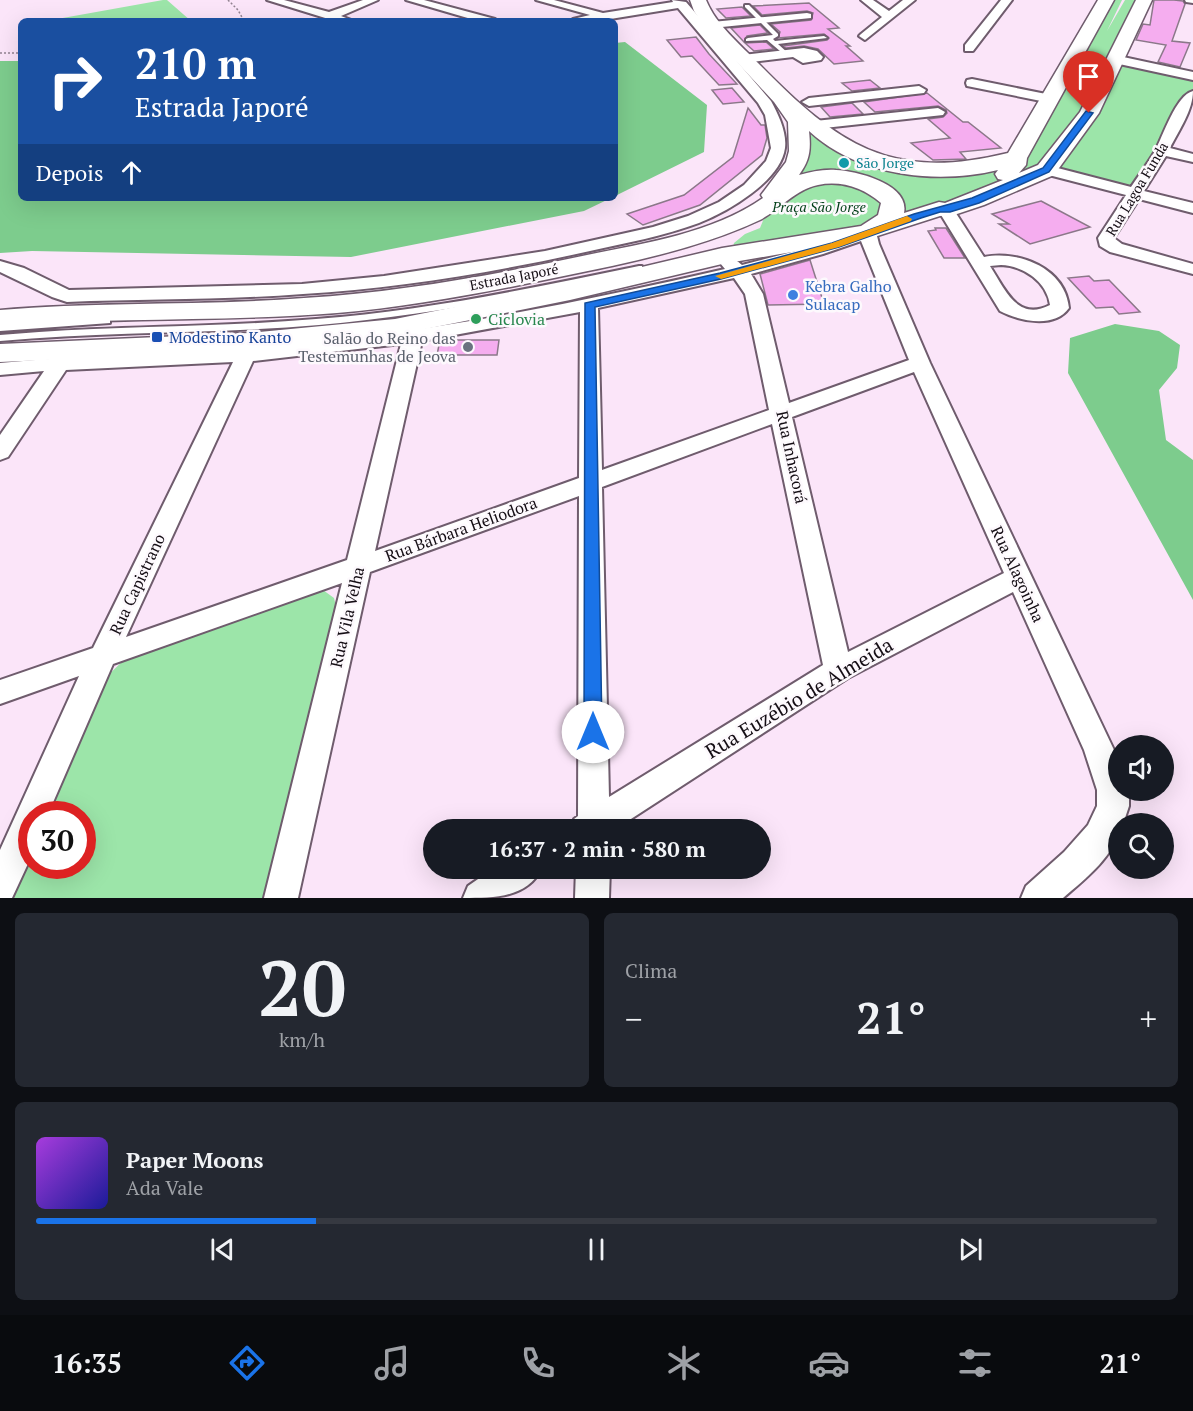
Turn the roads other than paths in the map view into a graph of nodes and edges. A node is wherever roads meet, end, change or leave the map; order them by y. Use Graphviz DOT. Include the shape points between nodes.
graph roads {
  1 [pos="273,0"];
  2 [pos="373,0"];
  3 [pos="411,0"];
  4 [pos="541,0"];
  5 [pos="866,0"];
  6 [pos="910,0"];
  7 [pos="1007,0"];
  8 [pos="1106,0"];
  9 [pos="1144,0"];
  10 [pos="686,1"];
  11 [pos="747,6"];
  12 [pos="329,16"];
  13 [pos="608,16"];
  14 [pos="807,16"];
  15 [pos="890,16"];
  16 [pos="337,18"];
  17 [pos="480,18"];
  18 [pos="596,18"];
  19 [pos="760,21"];
  20 [pos="712,25"];
  21 [pos="818,31"];
  22 [pos="797,33"];
  23 [pos="786,34"];
  24 [pos="866,36"];
  25 [pos="773,38"];
  26 [pos="824,38"];
  27 [pos="748,40"];
  28 [pos="969,48"];
  29 [pos="792,54"];
  30 [pos="743,59"];
  31 [pos="1111,64"];
  32 [pos="1193,76"];
  33 [pos="876,82"];
  34 [pos="972,83"];
  35 [pos="834,85"];
  36 [pos="920,90"];
  37 [pos="889,93"];
  38 [pos="1193,95"];
  39 [pos="1054,96"];
  40 [pos="781,98"];
  41 [pos="848,98"];
  42 [pos="809,102"];
  43 [pos="938,112"];
  44 [pos="1186,113"];
  45 [pos="918,114"];
  46 [pos="872,119"];
  47 [pos="815,125"];
  48 [pos="1162,151"];
  49 [pos="1016,158"];
  50 [pos="1193,158"];
  51 [pos="1046,170"];
  52 [pos="1136,194"];
  53 [pos="976,201"];
  54 [pos="1193,208"];
  55 [pos="946,210"];
  56 [pos="760,211"];
  57 [pos="868,232"];
  58 [pos="730,263"];
  59 [pos="981,263"];
  60 [pos="0,266"];
  61 [pos="1193,269"];
  62 [pos="589,305"];
  63 [pos="0,318"];
  64 [pos="0,328"];
  65 [pos="413,335"];
  66 [pos="0,338"];
  67 [pos="0,353"];
  68 [pos="246,355"];
  69 [pos="920,363"];
  70 [pos="59,365"];
  71 [pos="0,369"];
  72 [pos="782,412"];
  73 [pos="0,452"];
  74 [pos="592,481"];
  75 [pos="360,566"];
  76 [pos="1020,577"];
  77 [pos="104,653"];
  78 [pos="838,670"];
  79 [pos="0,692"];
  80 [pos="39,801"];
  81 [pos="591,819"];
  82 [pos="605,819"];
  83 [pos="18,847"];
  84 [pos="508,879"];
  85 [pos="593,879"];
  86 [pos="0,887"];
  87 [pos="281,898"];
  88 [pos="480,898"];
  89 [pos="592,898"];
  90 [pos="1038,898"];
  1 -- 12 [label="street"];
  2 -- 12 [label="street"];
  3 -- 17 [label="street"];
  4 -- 13 [label="street"];
  5 -- 15 [label="street"];
  6 -- 15 [label="street"];
  7 -- 28 [label="street"];
  8 -- 39 [label="main road"];
  9 -- 31 [label="main road"];
  10 -- 13 [label="street"];
  10 -- 20 [label="main road" via="702,11"];
  10 -- 60 [label="street" via="696,24 764,101 772,114 778,147 772,162 750,188 694,219 545,256 384,281 302,289 67,296"];
  11 -- 19 [label="lane"];
  12 -- 16 [label="street"];
  13 -- 18 [label="street"];
  14 -- 19 [label="street"];
  15 -- 24 [label="street"];
  19 -- 20 [label="street"];
  19 -- 25 [label="lane"];
  20 -- 30 [label="main road"];
  21 -- 22 [label="lane"];
  23 -- 25 [label="lane"];
  25 -- 26 [label="lane"];
  25 -- 27 [label="lane"];
  25 -- 29 [label="lane"];
  29 -- 30 [label="street"];
  30 -- 40 [label="main road"];
  31 -- 32 [label="street"];
  31 -- 39 [label="main road"];
  31 -- 51 [label="main road" via="1089,113"];
  33 -- 37 [label="street"];
  34 -- 39 [label="street"];
  35 -- 41 [label="street"];
  36 -- 37 [label="street"];
  37 -- 41 [label="street"];
  37 -- 45 [label="street"];
  38 -- 44 [label="street, Rua Lagoa Funda"];
  39 -- 49 [label="main road"];
  40 -- 47 [label="main road"];
  40 -- 56 [label="main road" via="798,122 800,151 797,163"];
  41 -- 42 [label="street"];
  41 -- 46 [label="street"];
  43 -- 45 [label="street"];
  44 -- 48 [label="street, Rua Lagoa Funda"];
  45 -- 46 [label="street"];
  46 -- 47 [label="street"];
  47 -- 49 [label="main road" via="854,153 895,164 958,170"];
  48 -- 50 [label="street"];
  48 -- 52 [label="street, Rua Lagoa Funda"];
  49 -- 53 [label="main road" via="1015,165"];
  51 -- 52 [label="street"];
  51 -- 53 [label="main road, Estrada Japoré"];
  52 -- 54 [label="street"];
  52 -- 61 [label="street, Rua Lagoa Funda" via="1106,242"];
  53 -- 55 [label="main road, Estrada Japoré"];
  55 -- 57 [label="main road, Estrada Japoré"];
  55 -- 59 [label="street"];
  56 -- 57 [label="main road" via="806,180 828,177 859,181 873,185 893,201 888,220"];
  56 -- 58 [label="main road" via="722,245"];
  56 -- 63 [label="main road, Estrada Japoré" via="709,232 629,254 438,291 302,307"];
  56 -- 64 [label="lane" via="704,238 651,254 440,298 323,312"];
  57 -- 58 [label="main road, Estrada Japoré"];
  57 -- 69 [label="street, Rua Alagoinha"];
  58 -- 62 [label="street, Estrada Japoré"];
  58 -- 66 [label="lane" via="696,256 528,291 318,322"];
  58 -- 67 [label="main road, Estrada Japoré" via="395,327 249,342"];
  58 -- 72 [label="street, Rua Inhacorá" via="754,294"];
  62 -- 65 [label="street, Estrada Japoré"];
  62 -- 74 [label="street"];
  65 -- 68 [label="street, Estrada Japoré"];
  65 -- 75 [label="street, Rua Vila Velha"];
  68 -- 70 [label="street, Estrada Japoré"];
  68 -- 77 [label="street, Rua Capistrano"];
  69 -- 72 [label="street, Rua Bárbara Heliodora"];
  69 -- 76 [label="street, Rua Alagoinha"];
  70 -- 71 [label="street, Estrada Japoré"];
  70 -- 73 [label="street"];
  72 -- 74 [label="street, Rua Bárbara Heliodora"];
  72 -- 78 [label="street, Rua Inhacorá"];
  74 -- 75 [label="street, Rua Bárbara Heliodora"];
  74 -- 81 [label="street"];
  75 -- 77 [label="street, Rua Bárbara Heliodora"];
  75 -- 87 [label="street, Rua Vila Velha"];
  76 -- 78 [label="street, Rua Euzébio de Almeida"];
  76 -- 90 [label="street, Rua Alagoinha" via="1099,750 1113,791 1111,820 1083,857"];
  77 -- 79 [label="street, Rua Bárbara Heliodora"];
  77 -- 80 [label="street, Rua Capistrano"];
  78 -- 82 [label="street, Rua Euzébio de Almeida"];
  83 -- 86 [label="street, Rua Capistrano"];
  84 -- 88 [label="street"];
  85 -- 89 [label="street"];
}
